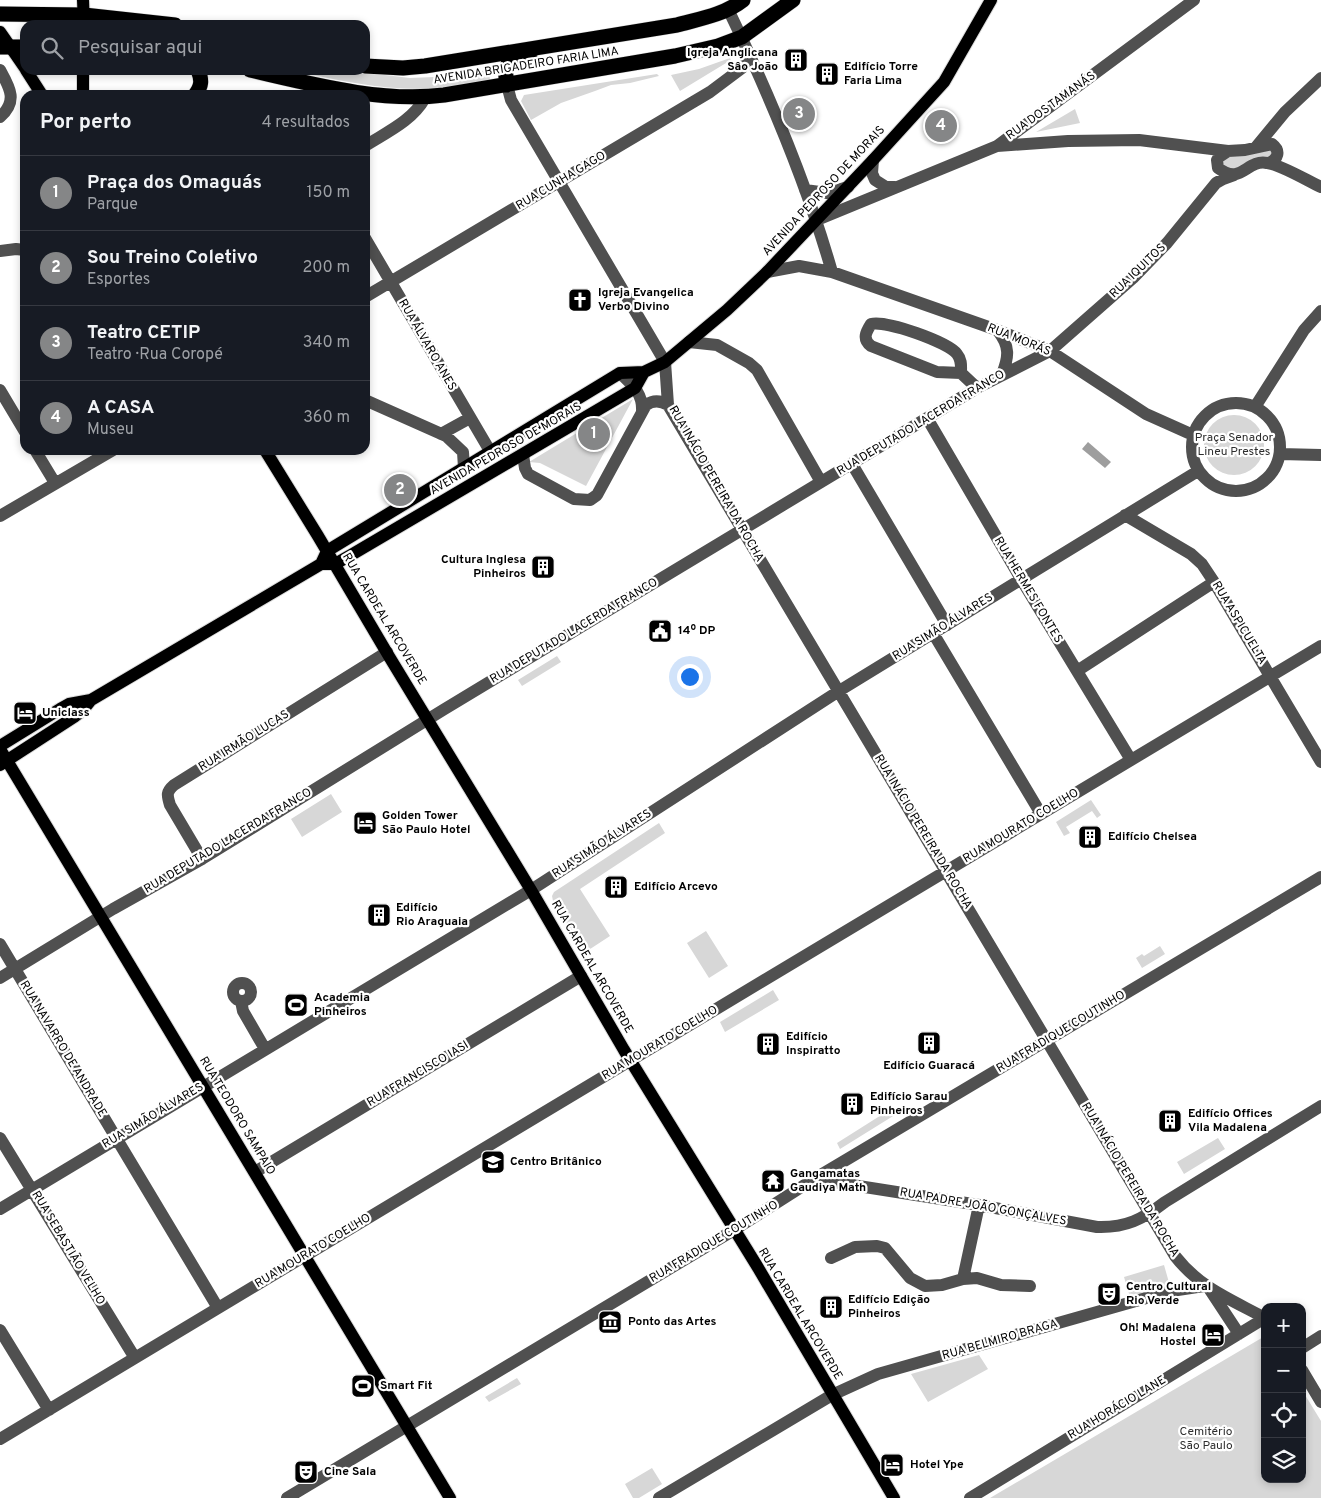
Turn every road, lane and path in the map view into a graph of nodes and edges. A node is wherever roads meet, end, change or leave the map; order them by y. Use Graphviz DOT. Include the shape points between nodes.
graph roads {
  1 [pos="743,0"];
  2 [pos="793,0"];
  3 [pos="991,0"];
  4 [pos="1194,0"];
  5 [pos="728,9"];
  6 [pos="84,13"];
  7 [pos="0,14"];
  8 [pos="137,20"];
  9 [pos="664,27"];
  10 [pos="0,32"];
  11 [pos="742,37"];
  12 [pos="12,47"];
  13 [pos="751,56"];
  14 [pos="20,59"];
  15 [pos="370,66"];
  16 [pos="0,70"];
  17 [pos="30,75"];
  18 [pos="83,75"];
  19 [pos="200,75"];
  20 [pos="274,75"];
  21 [pos="1321,78"];
  22 [pos="507,85"];
  23 [pos="39,90"];
  24 [pos="83,90"];
  25 [pos="198,90"];
  26 [pos="347,90"];
  27 [pos="370,93"];
  28 [pos="425,98"];
  29 [pos="0,117"];
  30 [pos="1278,120"];
  31 [pos="370,143"];
  32 [pos="996,146"];
  33 [pos="1187,146"];
  34 [pos="1256,147"];
  35 [pos="1228,152"];
  36 [pos="1274,154"];
  37 [pos="873,160"];
  38 [pos="1217,164"];
  39 [pos="1234,175"];
  40 [pos="560,182"];
  41 [pos="1216,183"];
  42 [pos="848,187"];
  43 [pos="895,187"];
  44 [pos="1321,187"];
  45 [pos="805,190"];
  46 [pos="817,220"];
  47 [pos="370,246"];
  48 [pos="0,247"];
  49 [pos="20,249"];
  50 [pos="767,272"];
  51 [pos="832,272"];
  52 [pos="391,282"];
  53 [pos="370,294"];
  54 [pos="1321,311"];
  55 [pos="997,330"];
  56 [pos="689,342"];
  57 [pos="1050,351"];
  58 [pos="665,362"];
  59 [pos="644,372"];
  60 [pos="620,373"];
  61 [pos="961,373"];
  62 [pos="1002,374"];
  63 [pos="635,388"];
  64 [pos="977,388"];
  65 [pos="0,390"];
  66 [pos="370,402"];
  67 [pos="668,405"];
  68 [pos="1255,407"];
  69 [pos="642,411"];
  70 [pos="470,418"];
  71 [pos="926,418"];
  72 [pos="20,424"];
  73 [pos="441,434"];
  74 [pos="1193,435"];
  75 [pos="490,451"];
  76 [pos="1280,454"];
  77 [pos="1321,454"];
  78 [pos="38,455"];
  79 [pos="104,455"];
  80 [pos="268,455"];
  81 [pos="523,455"];
  82 [pos="852,464"];
  83 [pos="464,468"];
  84 [pos="1198,470"];
  85 [pos="820,482"];
  86 [pos="55,483"];
  87 [pos="1125,515"];
  88 [pos="0,516"];
  89 [pos="742,530"];
  90 [pos="327,551"];
  91 [pos="321,564"];
  92 [pos="335,564"];
  93 [pos="1021,579"];
  94 [pos="1214,582"];
  95 [pos="948,625"];
  96 [pos="933,633"];
  97 [pos="1321,646"];
  98 [pos="387,652"];
  99 [pos="1077,671"];
  100 [pos="1270,677"];
  101 [pos="839,691"];
  102 [pos="91,700"];
  103 [pos="428,719"];
  104 [pos="0,747"];
  105 [pos="1131,760"];
  106 [pos="1321,762"];
  107 [pos="4,763"];
  108 [pos="1041,814"];
  109 [pos="202,859"];
  110 [pos="946,871"];
  111 [pos="1321,877"];
  112 [pos="531,890"];
  113 [pos="101,916"];
  114 [pos="0,944"];
  115 [pos="15,969"];
  116 [pos="581,976"];
  117 [pos="0,978"];
  118 [pos="241,1001"];
  119 [pos="1047,1041"];
  120 [pos="266,1048"];
  121 [pos="631,1060"];
  122 [pos="203,1086"];
  123 [pos="1321,1106"];
  124 [pos="0,1138"];
  125 [pos="116,1138"];
  126 [pos="255,1172"];
  127 [pos="814,1179"];
  128 [pos="32,1189"];
  129 [pos="979,1205"];
  130 [pos="0,1209"];
  131 [pos="1150,1213"];
  132 [pos="734,1230"];
  133 [pos="305,1256"];
  134 [pos="831,1258"];
  135 [pos="1183,1266"];
  136 [pos="963,1279"];
  137 [pos="1030,1286"];
  138 [pos="1206,1287"];
  139 [pos="1170,1291"];
  140 [pos="218,1308"];
  141 [pos="1261,1316"];
  142 [pos="1261,1320"];
  143 [pos="0,1330"];
  144 [pos="1239,1334"];
  145 [pos="1321,1336"];
  146 [pos="1306,1345"];
  147 [pos="135,1358"];
  148 [pos="1306,1377"];
  149 [pos="832,1395"];
  150 [pos="1321,1402"];
  151 [pos="49,1410"];
  152 [pos="408,1427"];
  153 [pos="0,1439"];
  154 [pos="286,1498"];
  155 [pos="450,1498"];
  156 [pos="659,1498"];
  157 [pos="894,1498"];
  158 [pos="970,1498"];
  1 -- 5 [label="highway, AVENIDA BRIGADEIRO FARIA LIMA"];
  2 -- 11 [label="highway, AVENIDA BRIGADEIRO FARIA LIMA"];
  3 -- 37 [label="main road, AVENIDA PEDROSO DE MORAIS" via="944,82"];
  4 -- 32 [label="street, RUA DOS TAMANÁS"];
  5 -- 9 [label="highway, AVENIDA BRIGADEIRO FARIA LIMA"];
  5 -- 11 [label="street"];
  6 -- 7 [label="highway"];
  6 -- 8 [label="highway"];
  9 -- 15 [label="highway, AVENIDA BRIGADEIRO FARIA LIMA" via="425,66"];
  9 -- 22 [label="highway" via="651,36 515,59 505,71"];
  10 -- 12 [label="main road"];
  11 -- 13 [label="street"];
  11 -- 22 [label="highway, AVENIDA BRIGADEIRO FARIA LIMA" via="675,56"];
  12 -- 14 [label="main road"];
  13 -- 40 [label="street, RUA CUNHA GAGO" via="742,68 710,92"];
  13 -- 45 [label="street"];
  16 -- 29 [label="street" via="9,86 11,102"];
  17 -- 23 [label="main road"];
  18 -- 24 [label="main road"];
  19 -- 25 [label="highway" via="202,80"];
  20 -- 26 [label="highway, AVENIDA BRIGADEIRO FARIA LIMA"];
  21 -- 30 [label="street"];
  22 -- 28 [label="highway, AVENIDA BRIGADEIRO FARIA LIMA"];
  22 -- 40 [label="street" via="511,100"];
  27 -- 28 [label="highway, AVENIDA BRIGADEIRO FARIA LIMA"];
  28 -- 31 [label="street" via="410,117"];
  30 -- 34 [label="street"];
  30 -- 36 [label="street"];
  32 -- 33 [label="street" via="1108,140"];
  32 -- 43 [label="street, RUA DOS TAMANÁS"];
  33 -- 35 [label="street"];
  33 -- 38 [label="street"];
  34 -- 35 [label="street"];
  34 -- 36 [label="street" via="1268,144"];
  35 -- 38 [label="street" via="1222,154"];
  36 -- 39 [label="street, RUA IQUITOS"];
  36 -- 44 [label="street" via="1285,170"];
  37 -- 42 [label="main road, AVENIDA PEDROSO DE MORAIS"];
  37 -- 43 [label="street" via="875,180"];
  38 -- 39 [label="street" via="1227,174"];
  38 -- 41 [label="street"];
  39 -- 41 [label="street, RUA IQUITOS"];
  40 -- 52 [label="street, RUA CUNHA GAGO"];
  40 -- 58 [label="street"];
  41 -- 57 [label="street, RUA IQUITOS" via="1167,243 1133,278"];
  42 -- 45 [label="street" via="827,193"];
  42 -- 46 [label="main road, AVENIDA PEDROSO DE MORAIS"];
  43 -- 46 [label="street, RUA DOS TAMANÁS"];
  45 -- 46 [label="street"];
  46 -- 50 [label="main road, AVENIDA PEDROSO DE MORAIS"];
  46 -- 51 [label="street"];
  47 -- 52 [label="street, RUA ÁLVARO ANES"];
  48 -- 49 [label="street"];
  50 -- 51 [label="street, RUA MORÁS" via="799,266"];
  50 -- 56 [label="main road, AVENIDA PEDROSO DE MORAIS"];
  51 -- 55 [label="street, RUA MORÁS"];
  52 -- 53 [label="street, RUA CUNHA GAGO"];
  52 -- 70 [label="street, RUA ÁLVARO ANES"];
  54 -- 68 [label="street" via="1304,330"];
  55 -- 57 [label="street, RUA MORÁS"];
  55 -- 62 [label="street" via="1008,349"];
  56 -- 58 [label="main road, AVENIDA PEDROSO DE MORAIS"];
  56 -- 85 [label="street" via="717,345 757,370"];
  57 -- 62 [label="street, RUA DEPUTADO LACERDA FRANCO"];
  57 -- 74 [label="street, RUA MORÁS" via="1146,414"];
  58 -- 59 [label="main road, AVENIDA PEDROSO DE MORAIS"];
  58 -- 67 [label="street, RUA INÁCIO PEREIRA DA ROCHA"];
  59 -- 60 [label="main road, AVENIDA PEDROSO DE MORAIS"];
  59 -- 63 [label="main road, AVENIDA PEDROSO DE MORAIS"];
  60 -- 63 [label="street"];
  60 -- 75 [label="main road, AVENIDA PEDROSO DE MORAIS"];
  61 -- 61 [label="street" via="937,372 871,346 865,337 868,329 871,324 886,324 941,343 959,356"];
  61 -- 64 [label="street"];
  62 -- 64 [label="street, RUA DEPUTADO LACERDA FRANCO"];
  63 -- 69 [label="street" via="642,400"];
  63 -- 81 [label="main road, AVENIDA PEDROSO DE MORAIS"];
  64 -- 71 [label="street, RUA DEPUTADO LACERDA FRANCO"];
  65 -- 72 [label="street"];
  66 -- 73 [label="street"];
  67 -- 69 [label="street" via="651,402"];
  67 -- 89 [label="street, RUA INÁCIO PEREIRA DA ROCHA"];
  68 -- 74 [label="street" via="1243,403 1218,407 1203,418"];
  68 -- 76 [label="street" via="1275,426"];
  69 -- 81 [label="street" via="596,495 590,500 574,499 528,474"];
  70 -- 73 [label="street"];
  70 -- 75 [label="street, RUA ÁLVARO ANES"];
  71 -- 82 [label="street, RUA DEPUTADO LACERDA FRANCO"];
  71 -- 93 [label="street, RUA HERMES FONTES"];
  73 -- 83 [label="street" via="462,452"];
  74 -- 84 [label="street" via="1191,447"];
  75 -- 83 [label="main road, AVENIDA PEDROSO DE MORAIS"];
  76 -- 77 [label="street"];
  76 -- 84 [label="street" via="1266,481 1252,489 1237,492 1222,490 1208,482"];
  78 -- 86 [label="street"];
  79 -- 86 [label="street"];
  80 -- 90 [label="main road, RUA CARDEAL ARCOVERDE"];
  81 -- 92 [label="main road, AVENIDA PEDROSO DE MORAIS"];
  82 -- 85 [label="street, RUA DEPUTADO LACERDA FRANCO"];
  82 -- 95 [label="street"];
  83 -- 90 [label="main road, AVENIDA PEDROSO DE MORAIS"];
  84 -- 87 [label="street, RUA SIMÃO ÁLVARES"];
  85 -- 89 [label="street, RUA DEPUTADO LACERDA FRANCO"];
  86 -- 88 [label="street"];
  87 -- 93 [label="street, RUA SIMÃO ÁLVARES"];
  87 -- 94 [label="street, RUA ASPICUELTA" via="1191,554"];
  89 -- 101 [label="street, RUA INÁCIO PEREIRA DA ROCHA"];
  89 -- 103 [label="street, RUA DEPUTADO LACERDA FRANCO"];
  90 -- 91 [label="main road"];
  90 -- 92 [label="main road, RUA CARDEAL ARCOVERDE"];
  91 -- 92 [label="main road"];
  91 -- 102 [label="main road"];
  92 -- 98 [label="main road, RUA CARDEAL ARCOVERDE"];
  93 -- 95 [label="street, RUA SIMÃO ÁLVARES"];
  93 -- 99 [label="street, RUA HERMES FONTES"];
  94 -- 99 [label="street"];
  94 -- 100 [label="street, RUA ASPICUELTA"];
  95 -- 96 [label="street, RUA SIMÃO ÁLVARES"];
  96 -- 101 [label="street, RUA SIMÃO ÁLVARES"];
  96 -- 108 [label="street"];
  97 -- 100 [label="street, RUA MOURATO COELHO"];
  98 -- 103 [label="main road, RUA CARDEAL ARCOVERDE"];
  98 -- 109 [label="street, RUA IRMÃO LUCAS" via="168,790 170,805"];
  99 -- 105 [label="street, RUA HERMES FONTES"];
  100 -- 105 [label="street, RUA MOURATO COELHO"];
  100 -- 106 [label="street, RUA ASPICUELTA"];
  101 -- 110 [label="street, RUA INÁCIO PEREIRA DA ROCHA"];
  101 -- 112 [label="street, RUA SIMÃO ÁLVARES"];
  102 -- 104 [label="main road" via="69,704"];
  102 -- 107 [label="main road" via="74,717"];
  103 -- 109 [label="street, RUA DEPUTADO LACERDA FRANCO"];
  103 -- 112 [label="main road, RUA CARDEAL ARCOVERDE"];
  104 -- 107 [label="main road, RUA TEODORO SAMPAIO"];
  105 -- 108 [label="street, RUA MOURATO COELHO"];
  107 -- 113 [label="main road, RUA TEODORO SAMPAIO"];
  108 -- 110 [label="street, RUA MOURATO COELHO"];
  109 -- 113 [label="street, RUA DEPUTADO LACERDA FRANCO"];
  110 -- 119 [label="street, RUA INÁCIO PEREIRA DA ROCHA"];
  110 -- 121 [label="street, RUA MOURATO COELHO"];
  111 -- 119 [label="street, RUA FRADIQUE COUTINHO"];
  112 -- 116 [label="main road, RUA CARDEAL ARCOVERDE"];
  112 -- 120 [label="street, RUA SIMÃO ÁLVARES"];
  113 -- 115 [label="street, RUA DEPUTADO LACERDA FRANCO"];
  113 -- 122 [label="main road, RUA TEODORO SAMPAIO"];
  114 -- 115 [label="street, RUA NAVARRO DE ANDRADE"];
  115 -- 117 [label="street, RUA DEPUTADO LACERDA FRANCO"];
  115 -- 125 [label="street, RUA NAVARRO DE ANDRADE"];
  116 -- 121 [label="main road, RUA CARDEAL ARCOVERDE"];
  116 -- 126 [label="street, RUA FRANCISCO IASI"];
  118 -- 120 [label="street" via="243,1011"];
  119 -- 127 [label="street, RUA FRADIQUE COUTINHO"];
  119 -- 131 [label="street, RUA INÁCIO PEREIRA DA ROCHA"];
  120 -- 122 [label="street, RUA SIMÃO ÁLVARES"];
  121 -- 132 [label="main road, RUA CARDEAL ARCOVERDE"];
  121 -- 133 [label="street, RUA MOURATO COELHO"];
  122 -- 125 [label="street, RUA SIMÃO ÁLVARES"];
  122 -- 126 [label="main road, RUA TEODORO SAMPAIO"];
  123 -- 131 [label="street, RUA PADRE JOÃO GONÇALVES"];
  124 -- 128 [label="street, RUA SEBASTIÃO VELHO"];
  125 -- 128 [label="street, RUA SIMÃO ÁLVARES"];
  125 -- 140 [label="street, RUA NAVARRO DE ANDRADE"];
  126 -- 133 [label="main road, RUA TEODORO SAMPAIO"];
  127 -- 129 [label="street, RUA PADRE JOÃO GONÇALVES"];
  127 -- 132 [label="street, RUA FRADIQUE COUTINHO"];
  128 -- 130 [label="street, RUA SIMÃO ÁLVARES"];
  128 -- 147 [label="street, RUA SEBASTIÃO VELHO"];
  129 -- 131 [label="street, RUA PADRE JOÃO GONÇALVES" via="1112,1228 1124,1226"];
  129 -- 136 [label="street"];
  131 -- 135 [label="street, RUA INÁCIO PEREIRA DA ROCHA"];
  132 -- 149 [label="main road, RUA CARDEAL ARCOVERDE"];
  132 -- 152 [label="street, RUA FRADIQUE COUTINHO"];
  133 -- 140 [label="street, RUA MOURATO COELHO"];
  133 -- 152 [label="main road, RUA TEODORO SAMPAIO"];
  134 -- 136 [label="street" via="855,1247 878,1246 885,1248 910,1278 925,1286"];
  135 -- 138 [label="street, RUA INÁCIO PEREIRA DA ROCHA"];
  135 -- 139 [label="street" via="1179,1281"];
  136 -- 137 [label="street"];
  138 -- 139 [label="street, RUA BELMIRO BRAGA"];
  138 -- 141 [label="street, RUA INÁCIO PEREIRA DA ROCHA"];
  138 -- 144 [label="street, RUA INÁCIO PEREIRA DA ROCHA"];
  139 -- 149 [label="street, RUA BELMIRO BRAGA" via="878,1374"];
  140 -- 147 [label="street, RUA MOURATO COELHO"];
  142 -- 144 [label="street, RUA HORÁCIO LANE"];
  143 -- 151 [label="street"];
  144 -- 158 [label="street, RUA HORÁCIO LANE"];
  145 -- 146 [label="street"];
  147 -- 151 [label="street, RUA MOURATO COELHO"];
  148 -- 150 [label="street"];
  149 -- 156 [label="street, RUA BELMIRO BRAGA"];
  149 -- 157 [label="main road, RUA CARDEAL ARCOVERDE"];
  151 -- 153 [label="street, RUA MOURATO COELHO"];
  152 -- 154 [label="street, RUA FRADIQUE COUTINHO"];
  152 -- 155 [label="main road, RUA TEODORO SAMPAIO"];
}
